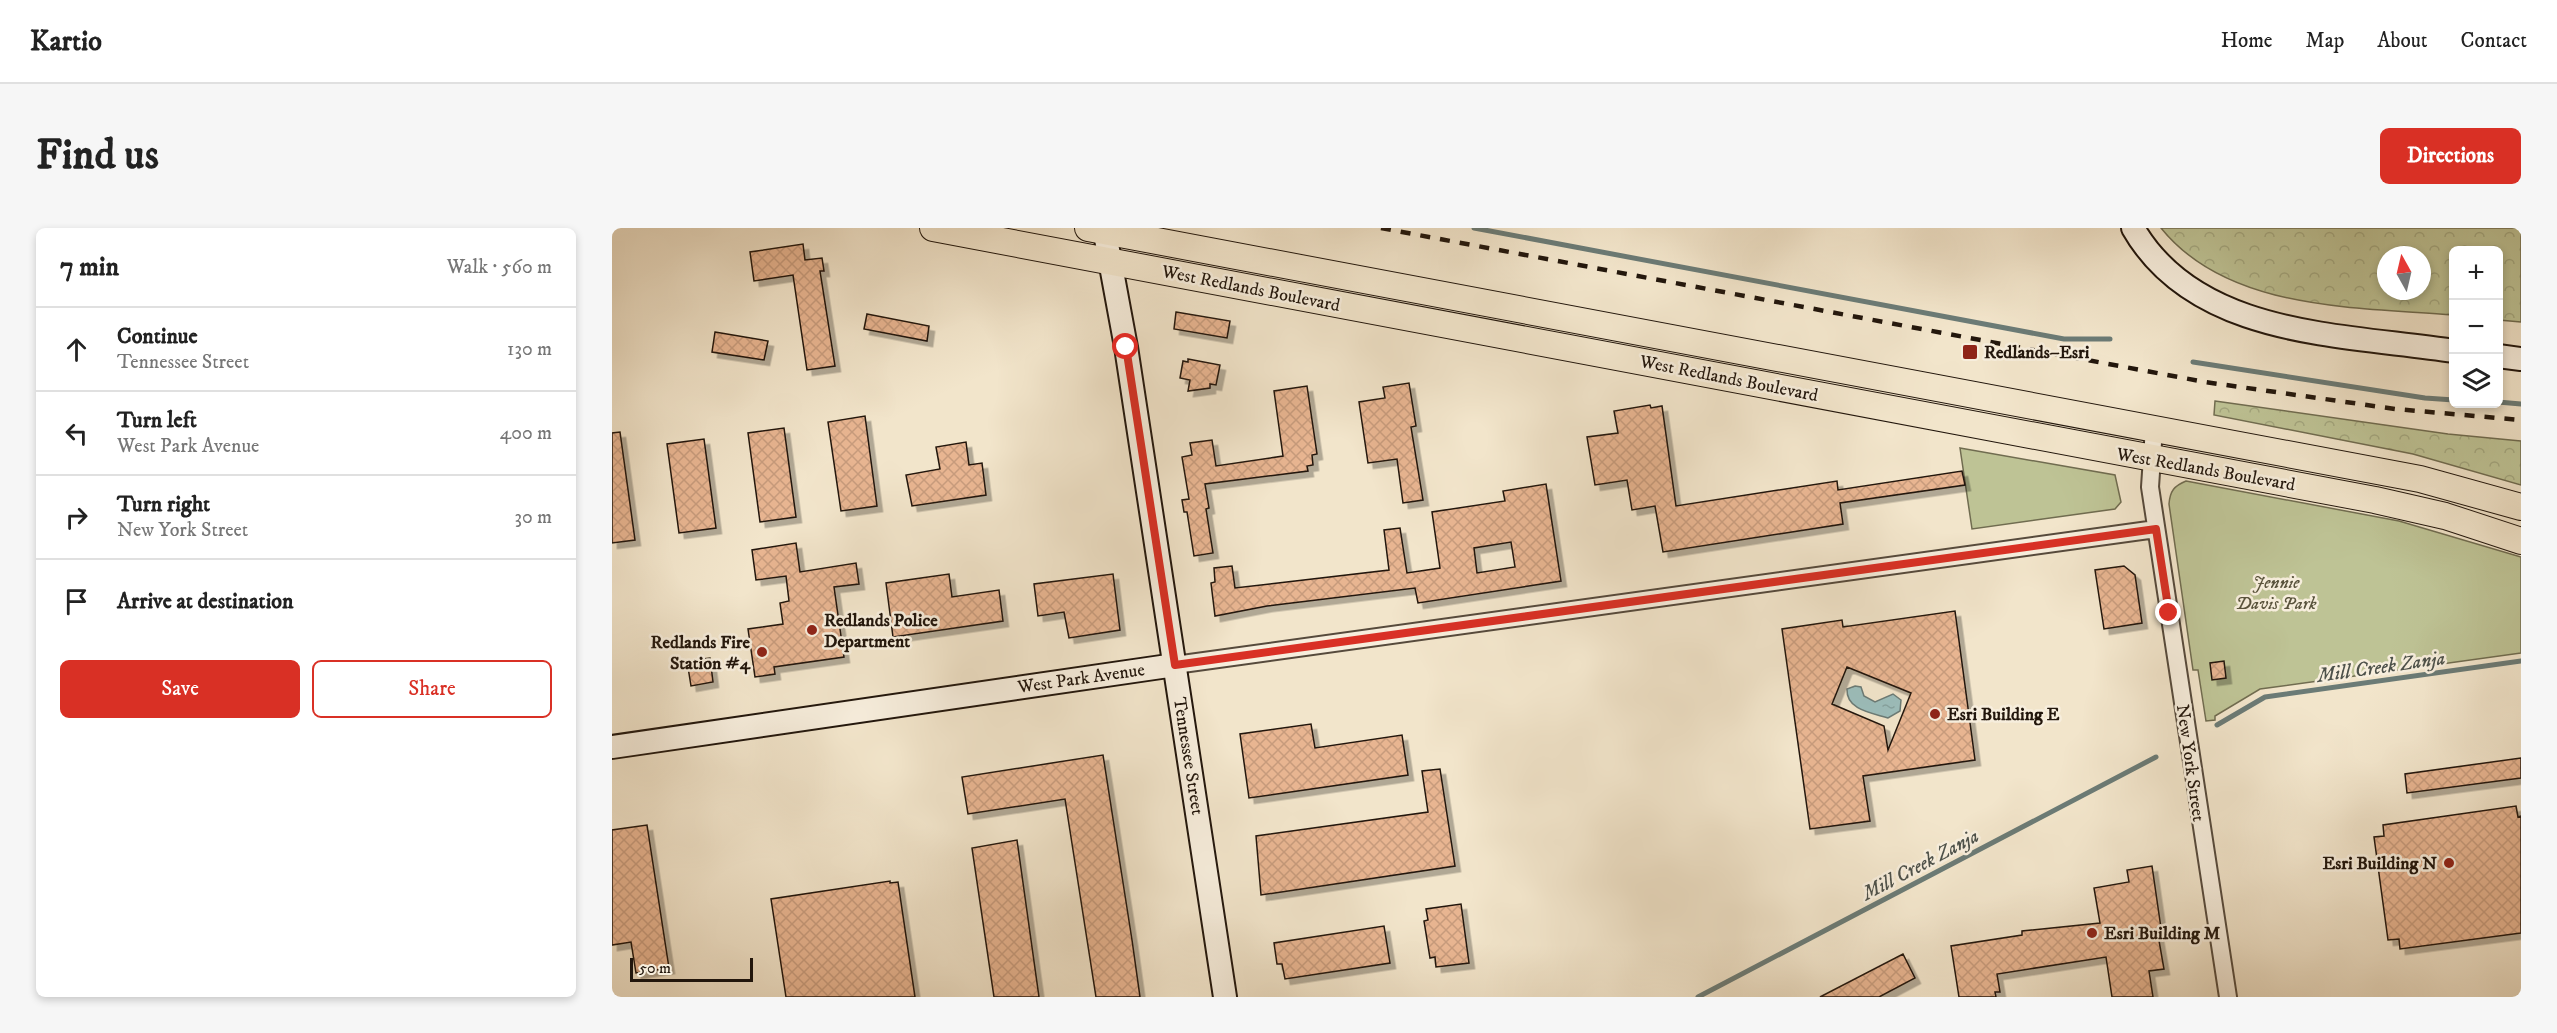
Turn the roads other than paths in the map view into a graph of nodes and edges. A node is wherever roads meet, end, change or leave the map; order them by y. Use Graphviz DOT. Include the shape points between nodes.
graph roads {
  1 [pos="933,228"];
  2 [pos="2133,228"];
  3 [pos="1102,229"];
  4 [pos="1112,262"];
  5 [pos="2449,350"];
  6 [pos="2503,357"];
  7 [pos="2521,359"];
  8 [pos="2154,428"];
  9 [pos="2151,459"];
  10 [pos="2521,507"];
  11 [pos="2156,529"];
  12 [pos="2521,541"];
  13 [pos="1175,665"];
  14 [pos="612,747"];
  15 [pos="1226,997"];
  16 [pos="2228,997"];
  1 -- 4 [label="main road, West Redlands Boulevard"];
  2 -- 5 [label="street" via="2158,260 2185,284 2234,312 2274,325"];
  3 -- 4 [label="street, Tennessee Street"];
  3 -- 8 [label="main road, West Redlands Boulevard"];
  4 -- 9 [label="main road, West Redlands Boulevard"];
  4 -- 13 [label="street, Tennessee Street"];
  6 -- 7 [label="street"];
  8 -- 9 [label="street, New York Street"];
  8 -- 10 [label="main road, West Redlands Boulevard" via="2420,479"];
  9 -- 11 [label="street, New York Street"];
  9 -- 12 [label="main road, West Redlands Boulevard" via="2374,500 2445,516"];
  11 -- 13 [label="street, West Park Avenue"];
  11 -- 16 [label="street, New York Street"];
  13 -- 14 [label="street, West Park Avenue"];
  13 -- 15 [label="street, Tennessee Street"];
}
